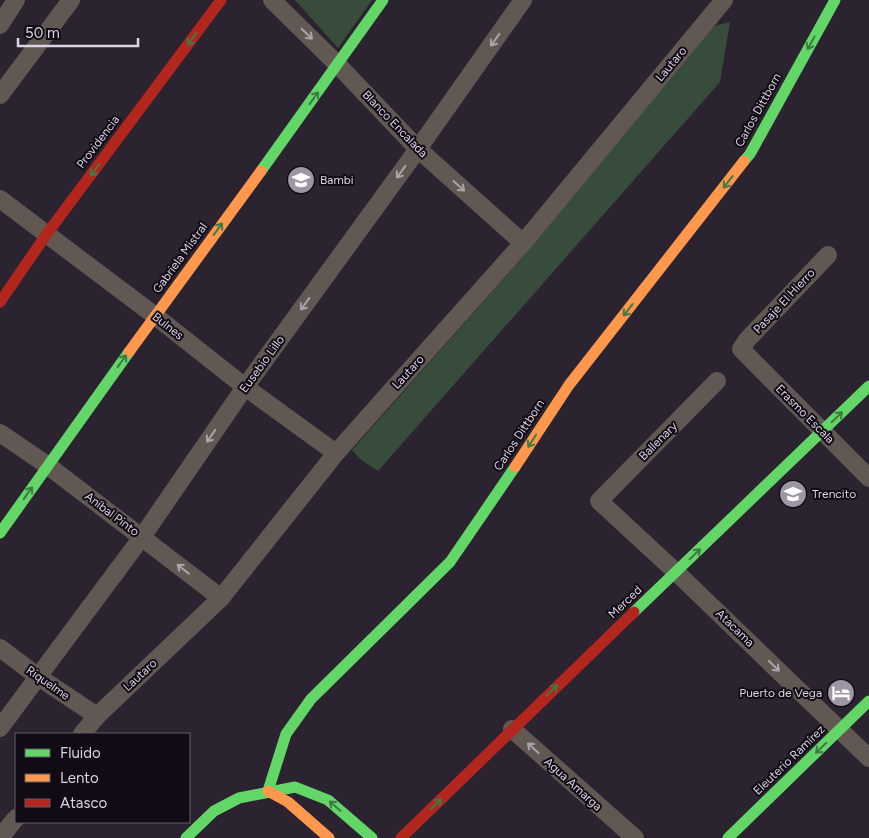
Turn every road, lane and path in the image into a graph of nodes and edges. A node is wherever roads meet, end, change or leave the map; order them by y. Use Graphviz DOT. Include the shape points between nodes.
graph roads {
  1 [pos="16,0"];
  2 [pos="71,0"];
  3 [pos="221,0"];
  4 [pos="272,0"];
  5 [pos="383,0"];
  6 [pos="523,0"];
  7 [pos="724,0"];
  8 [pos="835,0"];
  9 [pos="0,25"];
  10 [pos="338,65"];
  11 [pos="0,95"];
  12 [pos="418,148"];
  13 [pos="0,199"];
  14 [pos="46,235"];
  15 [pos="523,243"];
  16 [pos="828,254"];
  17 [pos="0,302"];
  18 [pos="154,315"];
  19 [pos="741,349"];
  20 [pos="717,381"];
  21 [pos="869,386"];
  22 [pos="245,387"];
  23 [pos="822,432"];
  24 [pos="0,433"];
  25 [pos="336,453"];
  26 [pos="47,465"];
  27 [pos="869,478"];
  28 [pos="599,501"];
  29 [pos="0,533"];
  30 [pos="142,537"];
  31 [pos="676,572"];
  32 [pos="221,598"];
  33 [pos="0,648"];
  34 [pos="37,676"];
  35 [pos="869,702"];
  36 [pos="97,716"];
  37 [pos="0,728"];
  38 [pos="512,729"];
  39 [pos="840,730"];
  40 [pos="83,733"];
  41 [pos="869,758"];
  42 [pos="268,791"];
  43 [pos="15,819"];
  44 [pos="0,838"];
  45 [pos="186,838"];
  46 [pos="330,838"];
  47 [pos="372,838"];
  48 [pos="401,838"];
  49 [pos="635,838"];
  50 [pos="728,838"];
  1 -- 9 [label="street"];
  2 -- 11 [label="street"];
  3 -- 14 [label="main road, Providencia, one-way"];
  4 -- 10 [label="street, Blanco Encalada, one-way"];
  5 -- 10 [label="main road, Gabriela Mistral"];
  6 -- 12 [label="street, Eusebio Lillo, one-way"];
  7 -- 15 [label="street, Lautaro"];
  8 -- 42 [label="main road, Carlos Dittborn, one-way" via="750,154 569,385 450,562 311,699 286,734"];
  10 -- 12 [label="street, Blanco Encalada"];
  18 -- 10 [label="main road, Gabriela Mistral, one-way"];
  12 -- 15 [label="street, Blanco Encalada, one-way"];
  12 -- 22 [label="street, Eusebio Lillo, one-way"];
  13 -- 14 [label="street, Bulnes"];
  14 -- 17 [label="main road, Providencia"];
  14 -- 18 [label="street, Bulnes"];
  15 -- 25 [label="street, Lautaro"];
  16 -- 19 [label="street, Pasaje El Hierro"];
  18 -- 22 [label="street, Bulnes"];
  26 -- 18 [label="main road, Gabriela Mistral, one-way"];
  19 -- 23 [label="street, Erasmo Escala"];
  20 -- 28 [label="street, Ballenary"];
  23 -- 21 [label="main road, Merced, one-way"];
  22 -- 25 [label="street, Bulnes"];
  22 -- 30 [label="street, Eusebio Lillo, one-way"];
  23 -- 27 [label="street, Erasmo Escala"];
  31 -- 23 [label="main road, Merced, one-way"];
  24 -- 26 [label="street, Aníbal Pinto"];
  25 -- 32 [label="street, Lautaro"];
  29 -- 26 [label="main road, Gabriela Mistral, one-way"];
  26 -- 30 [label="street, Aníbal Pinto"];
  28 -- 31 [label="street, Atacama"];
  32 -- 30 [label="street, Aníbal Pinto, one-way"];
  30 -- 34 [label="street, Eusebio Lillo"];
  38 -- 31 [label="main road, Merced, one-way"];
  31 -- 39 [label="street, Atacama, one-way"];
  32 -- 36 [label="street, Lautaro"];
  33 -- 34 [label="street, Riquelme"];
  34 -- 36 [label="street, Riquelme"];
  34 -- 37 [label="street, Eusebio Lillo"];
  35 -- 39 [label="main road, Eleuterio Ramírez"];
  36 -- 40 [label="street, Lautaro"];
  48 -- 38 [label="main road, Merced, one-way"];
  49 -- 38 [label="street, Agua Amarga, one-way"];
  39 -- 41 [label="street, Atacama"];
  39 -- 50 [label="main road, Eleuterio Ramírez, one-way"];
  42 -- 45 [label="main road" via="240,798 214,811"];
  42 -- 46 [label="main road"];
  47 -- 42 [label="main road, one-way" via="328,800 295,786"];
  43 -- 44 [label="street"];
}
